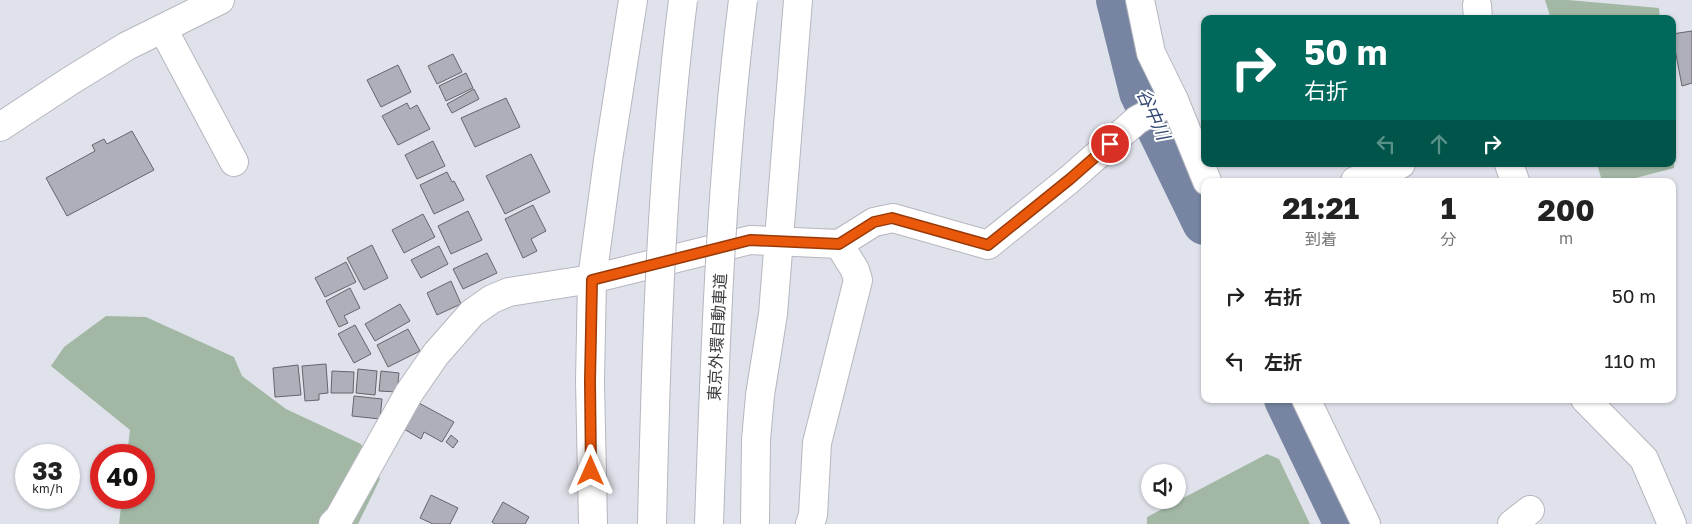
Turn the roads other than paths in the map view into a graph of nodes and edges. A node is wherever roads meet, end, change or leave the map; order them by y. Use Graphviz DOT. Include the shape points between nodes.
graph roads {
  1 [pos="220,0"];
  2 [pos="633,0"];
  3 [pos="683,0"];
  4 [pos="743,0"];
  5 [pos="798,0"];
  6 [pos="1140,0"];
  7 [pos="163,29"];
  8 [pos="1168,103"];
  9 [pos="0,127"];
  10 [pos="234,162"];
  11 [pos="1393,167"];
  12 [pos="1206,178"];
  13 [pos="1363,178"];
  14 [pos="779,241"];
  15 [pos="839,244"];
  16 [pos="592,280"];
  17 [pos="1308,403"];
  18 [pos="1589,403"];
  19 [pos="333,524"];
  20 [pos="593,524"];
  21 [pos="652,524"];
  22 [pos="709,524"];
  23 [pos="755,524"];
  24 [pos="810,524"];
  25 [pos="1366,524"];
  26 [pos="1672,524"];
  1 -- 7 [label="main road"];
  2 -- 16 [label="main road"];
  3 -- 21 [label="main road, bridge" via="664,195"];
  4 -- 22 [label="main road, 東京外環自動車道, bridge" via="725,185"];
  5 -- 14 [label="main road"];
  6 -- 8 [label="main road" via="1151,53"];
  7 -- 9 [label="main road" via="127,46"];
  7 -- 10 [label="main road"];
  8 -- 12 [label="main road"];
  8 -- 15 [label="main road" via="1137,120 988,245 892,218 874,222"];
  11 -- 13 [label="main road"];
  14 -- 15 [label="main road"];
  14 -- 16 [label="main road" via="750,240"];
  14 -- 23 [label="main road" via="773,314 760,395"];
  15 -- 24 [label="main road" via="858,280 817,443"];
  16 -- 19 [label="main road" via="510,292 492,298 472,313 436,354 409,393"];
  16 -- 20 [label="main road"];
  17 -- 25 [label="main road"];
  18 -- 26 [label="main road" via="1644,459"];
}
